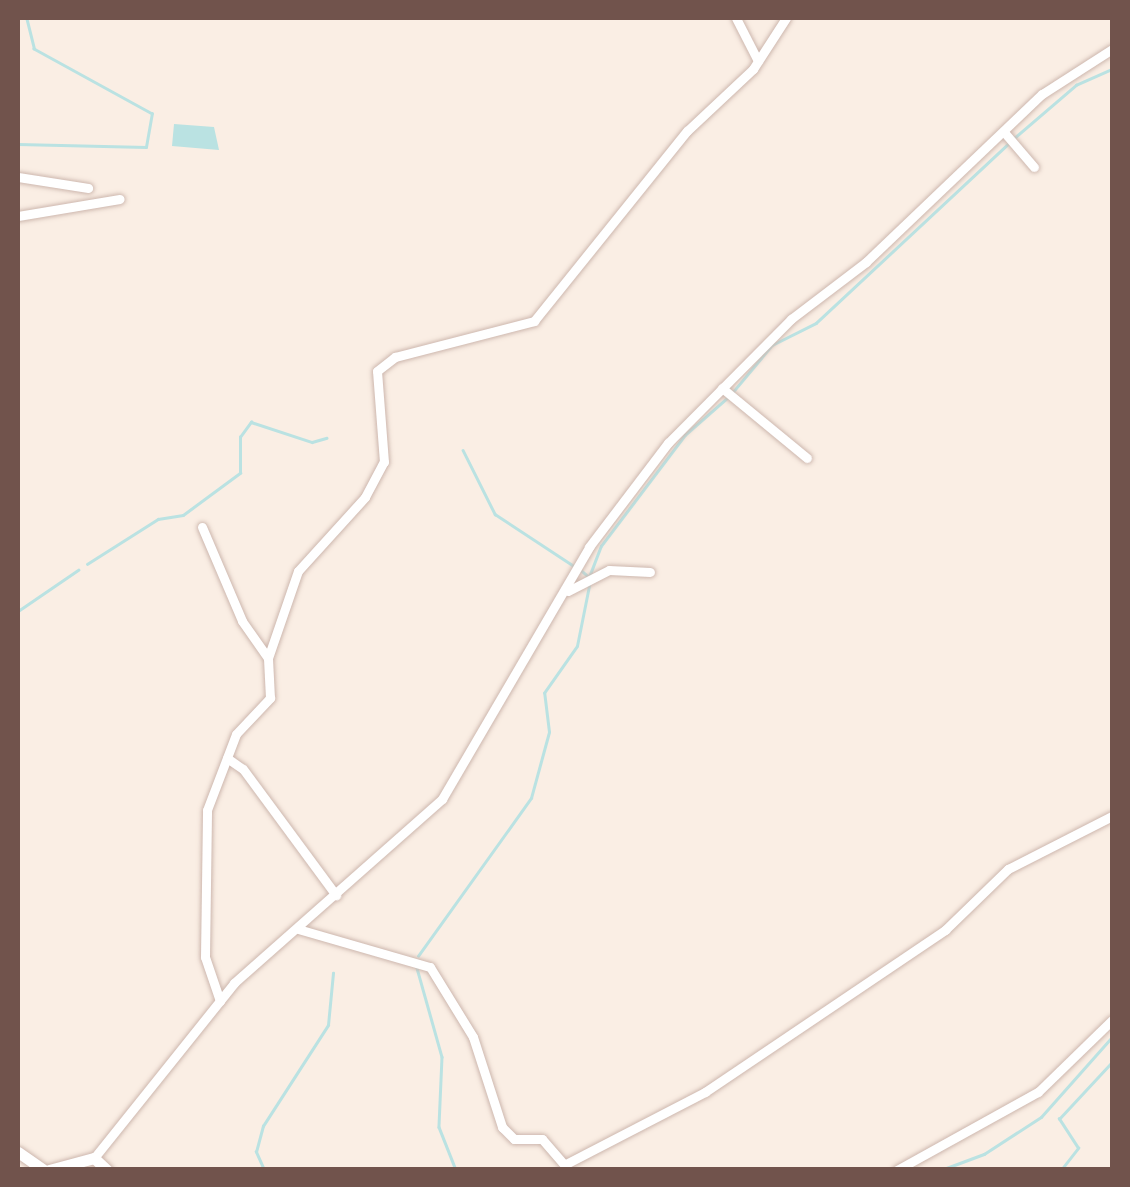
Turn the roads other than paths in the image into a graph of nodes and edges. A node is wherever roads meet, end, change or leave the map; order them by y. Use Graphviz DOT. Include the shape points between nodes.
graph roads {
  1 [pos="736,18"];
  2 [pos="786,18"];
  3 [pos="1112,49"];
  4 [pos="758,61"];
  5 [pos="1004,132"];
  6 [pos="1034,166"];
  7 [pos="18,177"];
  8 [pos="88,188"];
  9 [pos="120,199"];
  10 [pos="18,216"];
  11 [pos="722,388"];
  12 [pos="808,458"];
  13 [pos="202,527"];
  14 [pos="650,572"];
  15 [pos="567,592"];
  16 [pos="268,658"];
  17 [pos="226,758"];
  18 [pos="1112,816"];
  19 [pos="336,895"];
  20 [pos="298,929"];
  21 [pos="220,1001"];
  22 [pos="1112,1020"];
  23 [pos="18,1152"];
  24 [pos="94,1158"];
  25 [pos="566,1167"];
  26 [pos="47,1170"];
  27 [pos="107,1170"];
  28 [pos="897,1170"];
  1 -- 4 [label="street"];
  2 -- 4 [label="street"];
  3 -- 5 [label="street" via="1065,76"];
  4 -- 16 [label="street" via="687,131 534,321 383,364 373,381 384,462 365,497 298,570"];
  5 -- 6 [label="street"];
  5 -- 11 [label="street"];
  7 -- 8 [label="street"];
  9 -- 10 [label="street"];
  11 -- 12 [label="street"];
  11 -- 15 [label="street" via="616,506"];
  13 -- 16 [label="street" via="242,622"];
  14 -- 15 [label="street" via="609,570"];
  15 -- 19 [label="street" via="442,800"];
  16 -- 17 [label="street" via="270,698 236,734"];
  17 -- 19 [label="street" via="243,769"];
  17 -- 21 [label="street" via="207,810 205,958"];
  18 -- 25 [label="street" via="1008,869 945,930 705,1092"];
  19 -- 20 [label="street"];
  20 -- 21 [label="street"];
  20 -- 25 [label="street" via="430,966 473,1037 502,1128 514,1139 542,1140"];
  21 -- 24 [label="street"];
  22 -- 28 [label="street" via="1038,1092"];
  23 -- 26 [label="street"];
  24 -- 26 [label="street"];
  24 -- 27 [label="street"];
}
